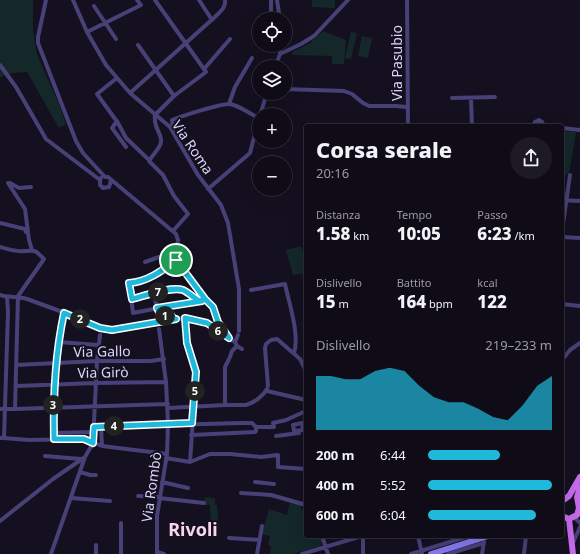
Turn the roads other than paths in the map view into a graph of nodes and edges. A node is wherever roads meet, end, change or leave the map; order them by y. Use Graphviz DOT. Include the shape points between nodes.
graph roads {
  1 [pos="46,0"];
  2 [pos="73,0"];
  3 [pos="137,0"];
  4 [pos="155,0"];
  5 [pos="199,0"];
  6 [pos="225,0"];
  7 [pos="271,0"];
  8 [pos="277,0"];
  9 [pos="348,0"];
  10 [pos="407,0"];
  11 [pos="94,6"];
  12 [pos="270,12"];
  13 [pos="279,12"];
  14 [pos="212,20"];
  15 [pos="105,22"];
  16 [pos="87,32"];
  17 [pos="116,39"];
  18 [pos="230,39"];
  19 [pos="186,44"];
  20 [pos="138,45"];
  21 [pos="280,54"];
  22 [pos="252,58"];
  23 [pos="278,60"];
  24 [pos="0,65"];
  25 [pos="156,70"];
  26 [pos="205,70"];
  27 [pos="117,78"];
  28 [pos="292,89"];
  29 [pos="130,93"];
  30 [pos="174,96"];
  31 [pos="496,97"];
  32 [pos="452,98"];
  33 [pos="471,98"];
  34 [pos="229,104"];
  35 [pos="407,107"];
  36 [pos="252,113"];
  37 [pos="155,115"];
  38 [pos="117,121"];
  39 [pos="408,124"];
  40 [pos="472,124"];
  41 [pos="534,124"];
  42 [pos="543,124"];
  43 [pos="564,128"];
  44 [pos="580,130"];
  45 [pos="173,131"];
  46 [pos="252,145"];
  47 [pos="126,147"];
  48 [pos="147,158"];
  49 [pos="570,175"];
  50 [pos="105,177"];
  51 [pos="100,180"];
  52 [pos="111,181"];
  53 [pos="31,187"];
  54 [pos="208,189"];
  55 [pos="564,200"];
  56 [pos="580,201"];
  57 [pos="0,223"];
  58 [pos="173,232"];
  59 [pos="564,237"];
  60 [pos="580,238"];
  61 [pos="0,247"];
  62 [pos="30,250"];
  63 [pos="176,258"];
  64 [pos="145,262"];
  65 [pos="252,290"];
  66 [pos="153,294"];
  67 [pos="3,296"];
  68 [pos="18,296"];
  69 [pos="132,299"];
  70 [pos="205,299"];
  71 [pos="199,301"];
  72 [pos="0,302"];
  73 [pos="564,304"];
  74 [pos="580,306"];
  75 [pos="157,308"];
  76 [pos="64,313"];
  77 [pos="185,318"];
  78 [pos="176,319"];
  79 [pos="159,329"];
  80 [pos="100,335"];
  81 [pos="229,338"];
  82 [pos="58,342"];
  83 [pos="580,343"];
  84 [pos="236,344"];
  85 [pos="98,345"];
  86 [pos="242,349"];
  87 [pos="294,353"];
  88 [pos="304,358"];
  89 [pos="564,358"];
  90 [pos="164,359"];
  91 [pos="300,359"];
  92 [pos="97,361"];
  93 [pos="55,364"];
  94 [pos="16,365"];
  95 [pos="304,367"];
  96 [pos="166,382"];
  97 [pos="96,383"];
  98 [pos="54,385"];
  99 [pos="16,386"];
  100 [pos="266,390"];
  101 [pos="304,400"];
  102 [pos="225,405"];
  103 [pos="94,406"];
  104 [pos="168,406"];
  105 [pos="194,407"];
  106 [pos="0,408"];
  107 [pos="6,408"];
  108 [pos="53,408"];
  109 [pos="16,409"];
  110 [pos="304,412"];
  111 [pos="192,423"];
  112 [pos="168,424"];
  113 [pos="101,426"];
  114 [pos="256,427"];
  115 [pos="93,429"];
  116 [pos="54,433"];
  117 [pos="300,433"];
  118 [pos="192,435"];
  119 [pos="276,436"];
  120 [pos="4,438"];
  121 [pos="54,439"];
  122 [pos="93,443"];
  123 [pos="102,446"];
  124 [pos="45,456"];
  125 [pos="167,456"];
  126 [pos="83,458"];
  127 [pos="190,462"];
  128 [pos="304,469"];
  129 [pos="80,472"];
  130 [pos="96,475"];
  131 [pos="580,478"];
  132 [pos="162,482"];
  133 [pos="256,482"];
  134 [pos="274,484"];
  135 [pos="580,487"];
  136 [pos="188,488"];
  137 [pos="241,493"];
  138 [pos="138,496"];
  139 [pos="159,497"];
  140 [pos="71,498"];
  141 [pos="565,499"];
  142 [pos="110,501"];
  143 [pos="204,503"];
  144 [pos="304,504"];
  145 [pos="579,504"];
  146 [pos="564,516"];
  147 [pos="575,518"];
  148 [pos="0,521"];
  149 [pos="121,523"];
  150 [pos="580,523"];
  151 [pos="262,526"];
  152 [pos="580,527"];
  153 [pos="228,538"];
  154 [pos="323,538"];
  155 [pos="355,538"];
  156 [pos="362,538"];
  157 [pos="418,538"];
  158 [pos="453,538"];
  159 [pos="462,538"];
  160 [pos="526,538"];
  161 [pos="485,539"];
  162 [pos="260,540"];
  163 [pos="452,541"];
  164 [pos="96,545"];
  165 [pos="572,545"];
  166 [pos="326,547"];
  167 [pos="422,552"];
  168 [pos="157,553"];
  169 [pos="51,554"];
  170 [pos="96,554"];
  171 [pos="121,554"];
  172 [pos="164,554"];
  173 [pos="258,554"];
  174 [pos="302,554"];
  175 [pos="328,554"];
  176 [pos="363,554"];
  177 [pos="411,554"];
  178 [pos="431,554"];
  179 [pos="448,554"];
  180 [pos="482,554"];
  181 [pos="524,554"];
  182 [pos="573,554"];
  1 -- 50 [label="street" via="38,39 40,49 76,141 83,153"];
  2 -- 16 [label="street, Via Roma"];
  3 -- 15 [label="street" via="141,5"];
  4 -- 19 [label="street"];
  5 -- 14 [label="street"];
  6 -- 14 [label="street" via="223,9"];
  7 -- 12 [label="street"];
  8 -- 13 [label="street"];
  9 -- 21 [label="street" via="314,36"];
  10 -- 35 [label="street, Via Pasubio"];
  11 -- 15 [label="street"];
  14 -- 19 [label="street"];
  15 -- 16 [label="street"];
  15 -- 17 [label="street"];
  16 -- 27 [label="street, Via Roma" via="106,65"];
  18 -- 26 [label="street"];
  19 -- 25 [label="street"];
  19 -- 26 [label="street"];
  20 -- 25 [label="street"];
  21 -- 23 [label="street"];
  22 -- 34 [label="street" via="234,88"];
  24 -- 51 [label="street" via="46,139"];
  25 -- 29 [label="street"];
  25 -- 30 [label="street"];
  26 -- 30 [label="street"];
  27 -- 29 [label="street, Via Roma"];
  27 -- 38 [label="street" via="97,94"];
  28 -- 35 [label="street" via="344,90 369,106"];
  29 -- 37 [label="street, Via Roma"];
  30 -- 37 [label="street"];
  31 -- 33 [label="street"];
  32 -- 33 [label="street"];
  33 -- 40 [label="street"];
  34 -- 36 [label="street"];
  34 -- 45 [label="street" via="172,120"];
  35 -- 39 [label="street, Via Pasubio"];
  37 -- 45 [label="street, Via Roma"];
  37 -- 58 [label="street" via="155,126 161,144 149,161 163,175 174,196 188,214"];
  38 -- 47 [label="street" via="112,128"];
  38 -- 48 [label="street" via="126,138"];
  41 -- 42 [label="street" via="539,120"];
  43 -- 44 [label="street"];
  45 -- 54 [label="street, Via Roma"];
  46 -- 54 [label="street" via="250,153"];
  49 -- 55 [label="street"];
  50 -- 51 [label="street"];
  50 -- 52 [label="street"];
  51 -- 52 [label="street" via="100,185 105,189"];
  52 -- 58 [label="street"];
  53 -- 62 [label="street" via="19,188 8,183 25,209"];
  54 -- 84 [label="street, Via Roma" via="221,205 228,223 239,289 239,333"];
  55 -- 56 [label="street"];
  57 -- 62 [label="street" via="25,229"];
  58 -- 63 [label="street" via="178,240"];
  59 -- 60 [label="street"];
  61 -- 62 [label="street" via="23,252"];
  62 -- 68 [label="street" via="37,252 44,259"];
  63 -- 64 [label="street" via="162,256"];
  63 -- 69 [label="street" via="153,276 129,283"];
  63 -- 70 [label="street"];
  65 -- 87 [label="street" via="285,284 295,334"];
  66 -- 69 [label="street"];
  66 -- 71 [label="street" via="179,289"];
  66 -- 75 [label="street"];
  67 -- 68 [label="street"];
  67 -- 72 [label="street"];
  67 -- 107 [label="street" via="8,312"];
  68 -- 76 [label="street"];
  68 -- 94 [label="street"];
  69 -- 75 [label="street" via="133,313"];
  70 -- 71 [label="street"];
  70 -- 81 [label="street" via="213,307 218,322"];
  71 -- 75 [label="street"];
  73 -- 74 [label="street"];
  75 -- 78 [label="street" via="161,316 171,315"];
  76 -- 78 [label="street" via="100,328 112,330"];
  76 -- 82 [label="street"];
  77 -- 78 [label="street"];
  77 -- 81 [label="street" via="207,323"];
  77 -- 105 [label="street" via="187,343 196,372"];
  79 -- 90 [label="street, Via Rombò"];
  80 -- 85 [label="street"];
  81 -- 84 [label="street"];
  82 -- 85 [label="street"];
  82 -- 93 [label="street"];
  83 -- 89 [label="street"];
  84 -- 86 [label="street"];
  84 -- 102 [label="street, Via Roma" via="225,367"];
  85 -- 92 [label="street"];
  87 -- 91 [label="street"];
  87 -- 100 [label="street" via="277,339 266,344"];
  88 -- 91 [label="street"];
  90 -- 92 [label="street, Via Gallo"];
  90 -- 96 [label="street, Via Rombò"];
  91 -- 95 [label="street"];
  92 -- 93 [label="street, Via Gallo"];
  92 -- 97 [label="street"];
  93 -- 94 [label="street, Via Gallo"];
  93 -- 98 [label="street"];
  94 -- 99 [label="street"];
  96 -- 97 [label="street, Via Girò"];
  96 -- 104 [label="street, Via Rombò"];
  97 -- 98 [label="street, Via Girò"];
  97 -- 103 [label="street"];
  98 -- 99 [label="street, Via Girò"];
  98 -- 108 [label="street"];
  99 -- 109 [label="street"];
  100 -- 101 [label="street"];
  100 -- 102 [label="street" via="250,405"];
  102 -- 105 [label="street"];
  103 -- 104 [label="street"];
  103 -- 108 [label="street"];
  103 -- 115 [label="street"];
  104 -- 105 [label="street"];
  104 -- 112 [label="street, Via Rombò"];
  105 -- 111 [label="street"];
  106 -- 107 [label="street"];
  107 -- 109 [label="street"];
  107 -- 120 [label="street"];
  108 -- 109 [label="street"];
  108 -- 116 [label="street"];
  110 -- 114 [label="street" via="274,425"];
  111 -- 112 [label="street"];
  111 -- 114 [label="street" via="253,423"];
  111 -- 118 [label="street"];
  112 -- 113 [label="street"];
  112 -- 125 [label="street, Via Rombò"];
  113 -- 115 [label="street"];
  113 -- 123 [label="street"];
  114 -- 118 [label="street" via="256,432 250,433"];
  115 -- 116 [label="street"];
  115 -- 122 [label="street"];
  116 -- 121 [label="street"];
  117 -- 119 [label="street"];
  118 -- 127 [label="street"];
  120 -- 121 [label="street"];
  121 -- 122 [label="street" via="84,439"];
  122 -- 123 [label="street"];
  122 -- 126 [label="street"];
  123 -- 125 [label="street"];
  124 -- 126 [label="street"];
  125 -- 127 [label="street"];
  125 -- 132 [label="street, Via Rombò"];
  126 -- 129 [label="street"];
  126 -- 148 [label="street"];
  127 -- 128 [label="street" via="210,454 261,457 278,455 278,467"];
  129 -- 130 [label="street"];
  129 -- 140 [label="street"];
  131 -- 141 [label="main road"];
  132 -- 136 [label="street"];
  132 -- 139 [label="street, Via Rombò"];
  133 -- 134 [label="street"];
  135 -- 145 [label="main road"];
  137 -- 144 [label="street" via="271,496"];
  138 -- 139 [label="street"];
  139 -- 143 [label="street"];
  139 -- 168 [label="street, Via Rombò"];
  140 -- 142 [label="street"];
  140 -- 169 [label="street"];
  141 -- 145 [label="main road" via="573,499"];
  145 -- 147 [label="main road"];
  146 -- 147 [label="main road"];
  147 -- 150 [label="street"];
  147 -- 165 [label="main road"];
  149 -- 171 [label="street"];
  151 -- 162 [label="street"];
  152 -- 165 [label="street"];
  153 -- 162 [label="street"];
  154 -- 166 [label="street"];
  155 -- 166 [label="street"];
  156 -- 176 [label="street"];
  157 -- 167 [label="street"];
  158 -- 163 [label="street"];
  159 -- 163 [label="street"];
  160 -- 181 [label="street"];
  161 -- 178 [label="main road"];
  161 -- 179 [label="street"];
  161 -- 180 [label="street"];
  162 -- 173 [label="street"];
  163 -- 167 [label="street"];
  164 -- 170 [label="street"];
  165 -- 182 [label="main road"];
  166 -- 174 [label="street"];
  166 -- 175 [label="street"];
  167 -- 177 [label="street"];
  168 -- 172 [label="street, Via Rombò"];
}
